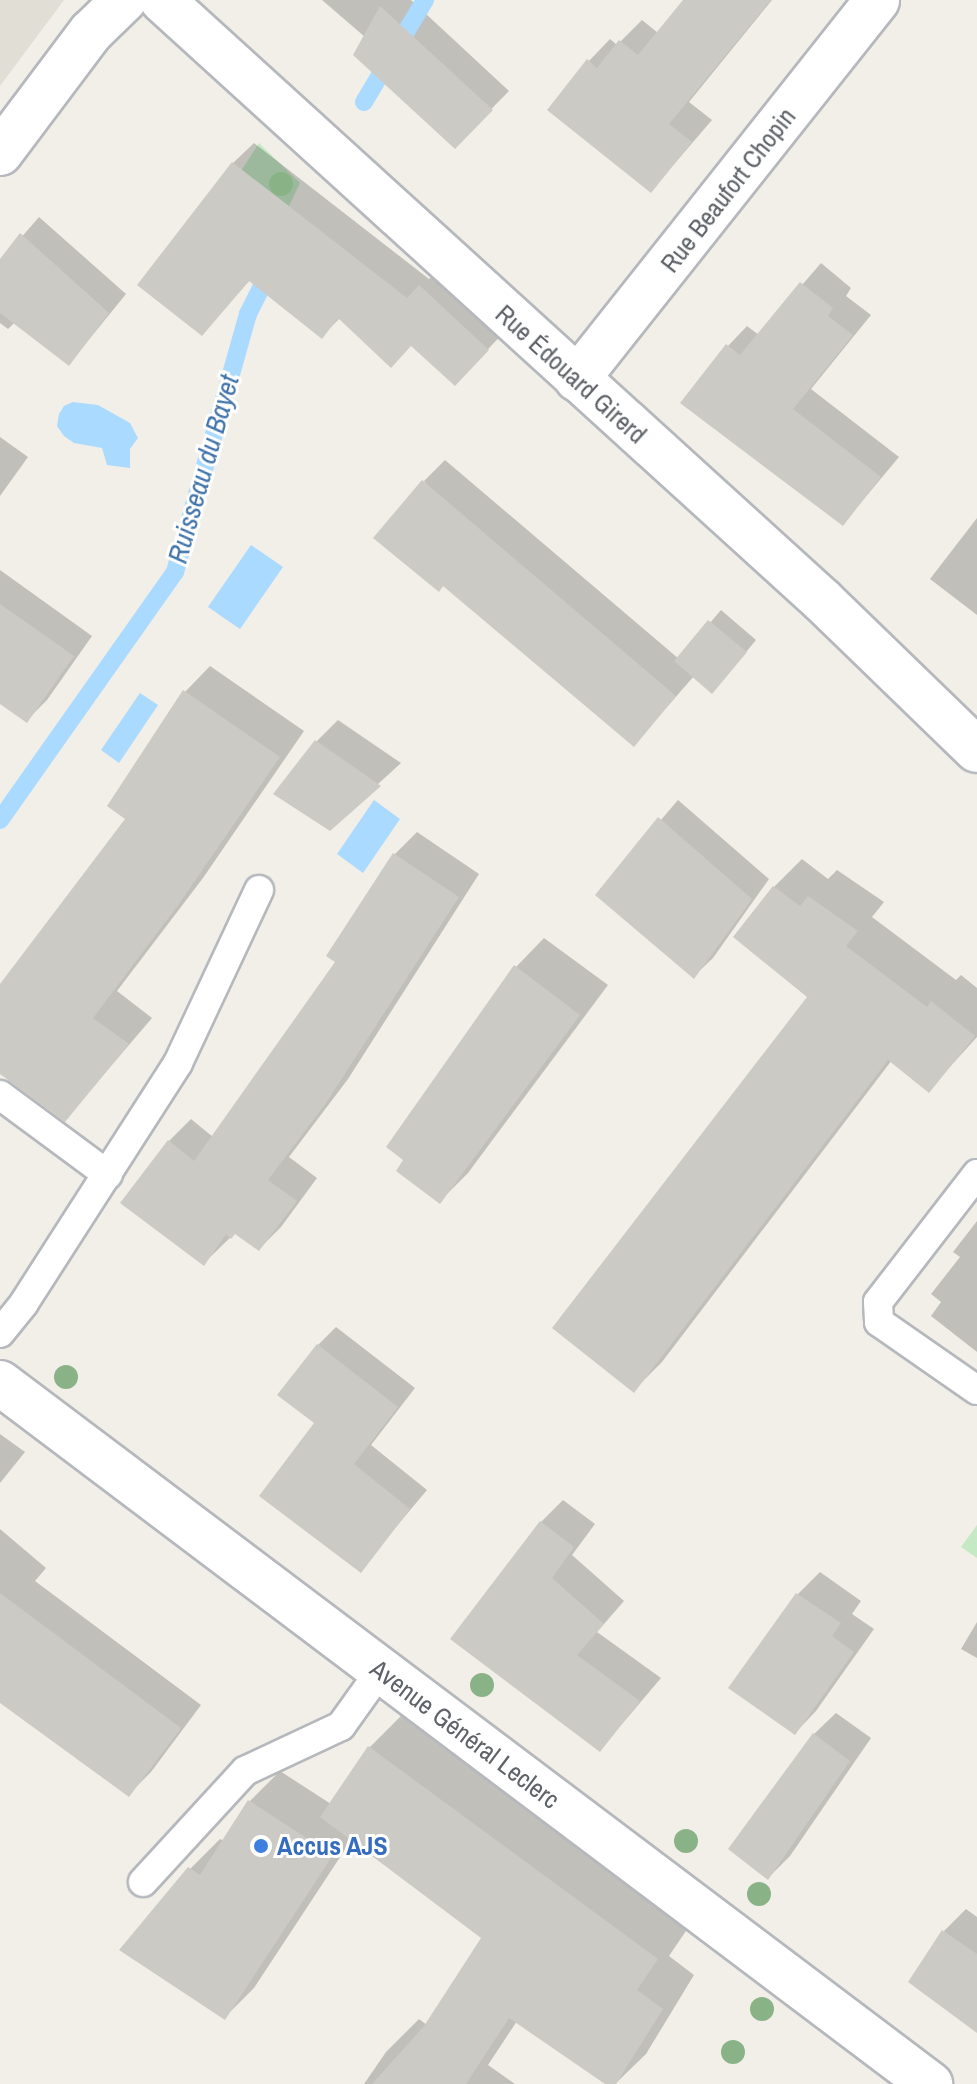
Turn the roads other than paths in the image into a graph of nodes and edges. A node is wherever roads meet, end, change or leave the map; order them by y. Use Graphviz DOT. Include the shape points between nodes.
graph roads {
  1 [pos="124,0"];
  2 [pos="162,0"];
  3 [pos="877,0"];
  4 [pos="0,153"];
  5 [pos="577,379"];
  6 [pos="977,750"];
  7 [pos="259,890"];
  8 [pos="0,1095"];
  9 [pos="977,1174"];
  10 [pos="108,1175"];
  11 [pos="0,1333"];
  12 [pos="0,1383"];
  13 [pos="977,1390"];
  14 [pos="381,1670"];
  15 [pos="143,1882"];
  16 [pos="930,2084"];
  1 -- 4 [label="street" via="82,43"];
  2 -- 5 [label="street, Rue Édouard Girerd"];
  3 -- 5 [label="street, Rue Beaufort Chopin"];
  5 -- 6 [label="street, Rue Édouard Girerd" via="823,601"];
  7 -- 10 [label="lane" via="178,1063"];
  8 -- 10 [label="lane"];
  9 -- 13 [label="lane" via="878,1302 879,1322"];
  10 -- 11 [label="lane"];
  12 -- 14 [label="street, Avenue Général Leclerc"];
  14 -- 15 [label="lane" via="341,1726 245,1771"];
  14 -- 16 [label="street, Avenue Général Leclerc"];
}
